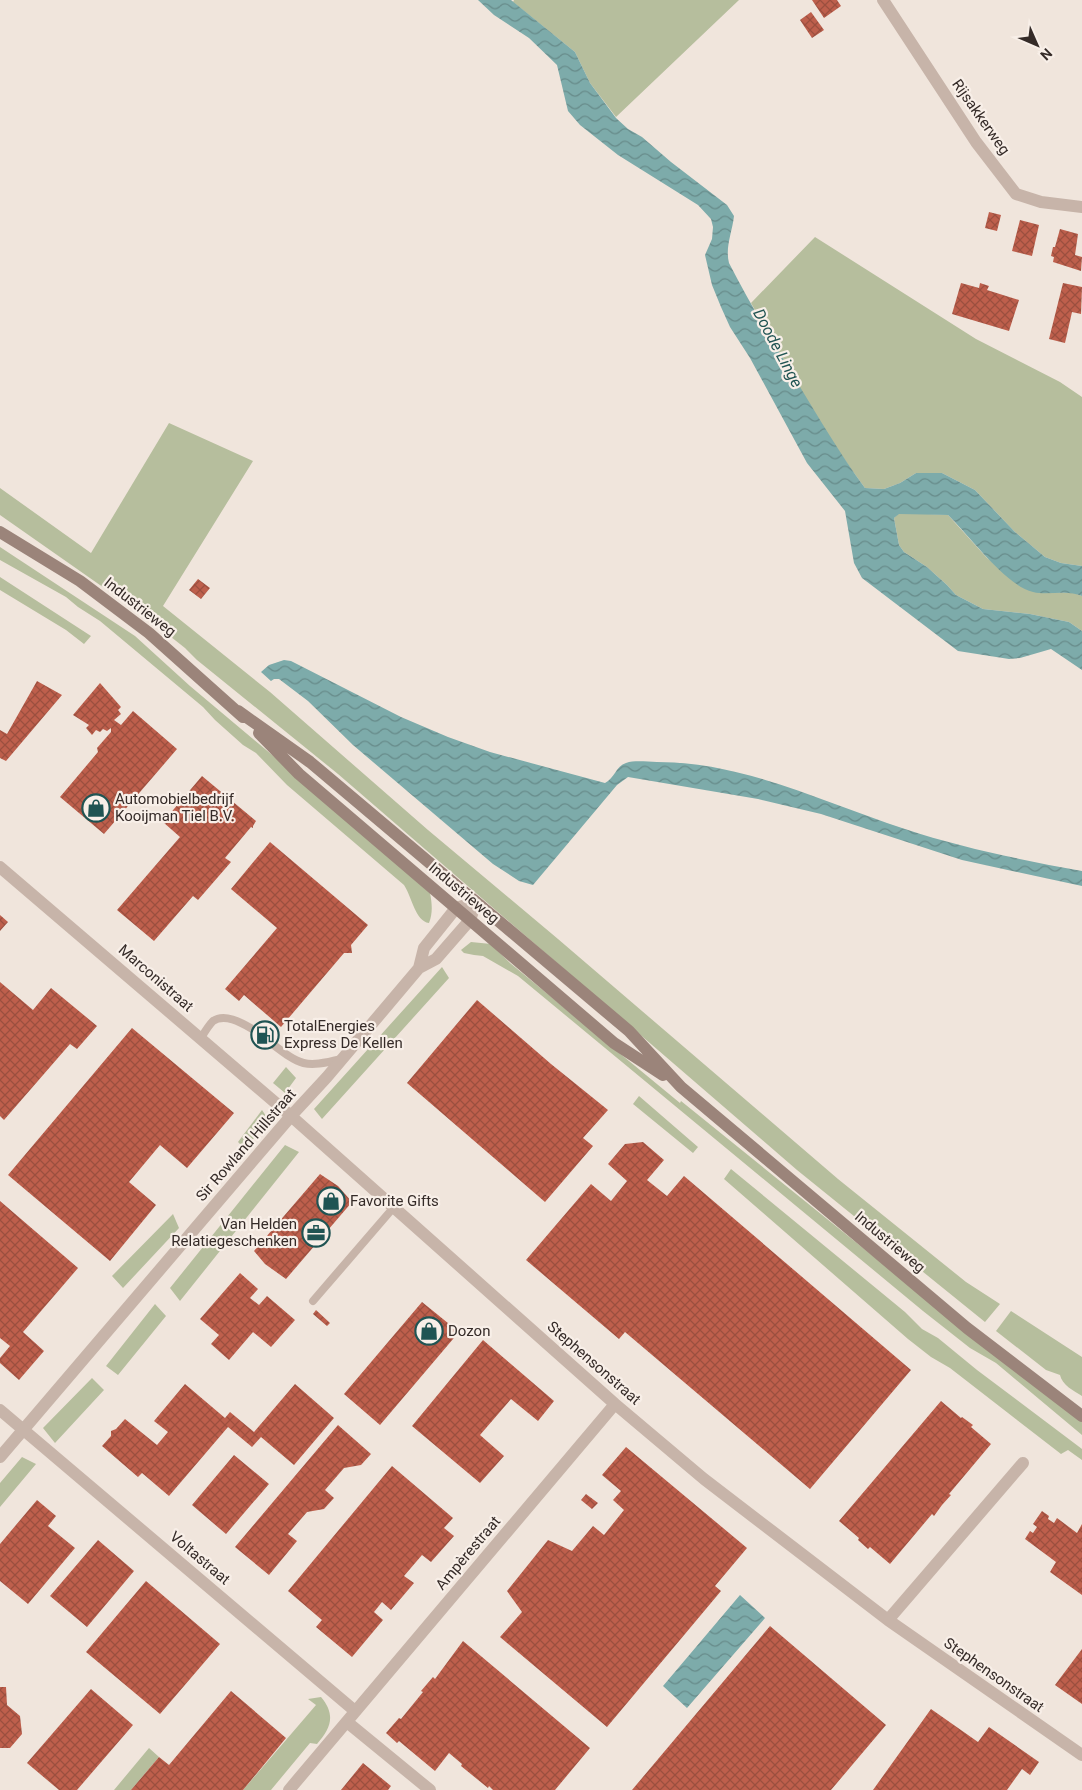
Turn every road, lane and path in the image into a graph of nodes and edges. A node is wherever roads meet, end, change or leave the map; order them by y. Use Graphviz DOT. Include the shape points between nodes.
graph roads {
  1 [pos="883,0"];
  2 [pos="1082,207"];
  3 [pos="0,534"];
  4 [pos="238,711"];
  5 [pos="0,867"];
  6 [pos="476,902"];
  7 [pos="456,908"];
  8 [pos="470,920"];
  9 [pos="419,968"];
  10 [pos="256,1031"];
  11 [pos="201,1038"];
  12 [pos="271,1043"];
  13 [pos="342,1059"];
  14 [pos="682,1087"];
  15 [pos="291,1116"];
  16 [pos="394,1207"];
  17 [pos="314,1301"];
  18 [pos="615,1404"];
  19 [pos="0,1410"];
  20 [pos="1082,1416"];
  21 [pos="23,1430"];
  22 [pos="0,1457"];
  23 [pos="1023,1463"];
  24 [pos="888,1620"];
  25 [pos="355,1711"];
  26 [pos="346,1722"];
  27 [pos="1082,1755"];
  28 [pos="289,1790"];
  29 [pos="430,1790"];
  1 -- 2 [label="street, Rijsakkerweg" via="976,142 1016,194 1041,202"];
  3 -- 4 [label="main road, Industrieweg" via="80,580 149,633"];
  4 -- 6 [label="main road, Industrieweg" via="310,762"];
  4 -- 7 [label="main road, Industrieweg" via="299,774"];
  5 -- 11 [label="street, Marconistraat"];
  6 -- 7 [label="street"];
  6 -- 8 [label="street, Sir Rowland Hillstraat"];
  6 -- 14 [label="main road, Industrieweg" via="628,1031"];
  7 -- 8 [label="main road, Industrieweg"];
  7 -- 9 [label="street, Sir Rowland Hillstraat" via="424,948"];
  8 -- 9 [label="street, Sir Rowland Hillstraat" via="436,959"];
  8 -- 14 [label="main road, Industrieweg" via="614,1043"];
  9 -- 13 [label="street, Sir Rowland Hillstraat"];
  10 -- 11 [label="lane" via="222,1018 213,1022"];
  11 -- 15 [label="street, Marconistraat"];
  12 -- 13 [label="lane" via="304,1065"];
  13 -- 15 [label="street, Sir Rowland Hillstraat"];
  14 -- 20 [label="main road, Industrieweg" via="967,1328"];
  15 -- 16 [label="street, Stephensonstraat"];
  15 -- 21 [label="street, Sir Rowland Hillstraat"];
  16 -- 17 [label="lane"];
  16 -- 18 [label="street, Stephensonstraat"];
  18 -- 24 [label="street, Stephensonstraat" via="704,1479"];
  18 -- 25 [label="street, Ampèrestraat"];
  19 -- 21 [label="street, Voltastraat"];
  21 -- 22 [label="street, Sir Rowland Hillstraat"];
  21 -- 25 [label="street, Voltastraat"];
  23 -- 24 [label="street"];
  24 -- 27 [label="street, Stephensonstraat"];
  25 -- 26 [label="street, Ampèrestraat"];
  26 -- 28 [label="street, Ampèrestraat"];
  26 -- 29 [label="street"];
}
